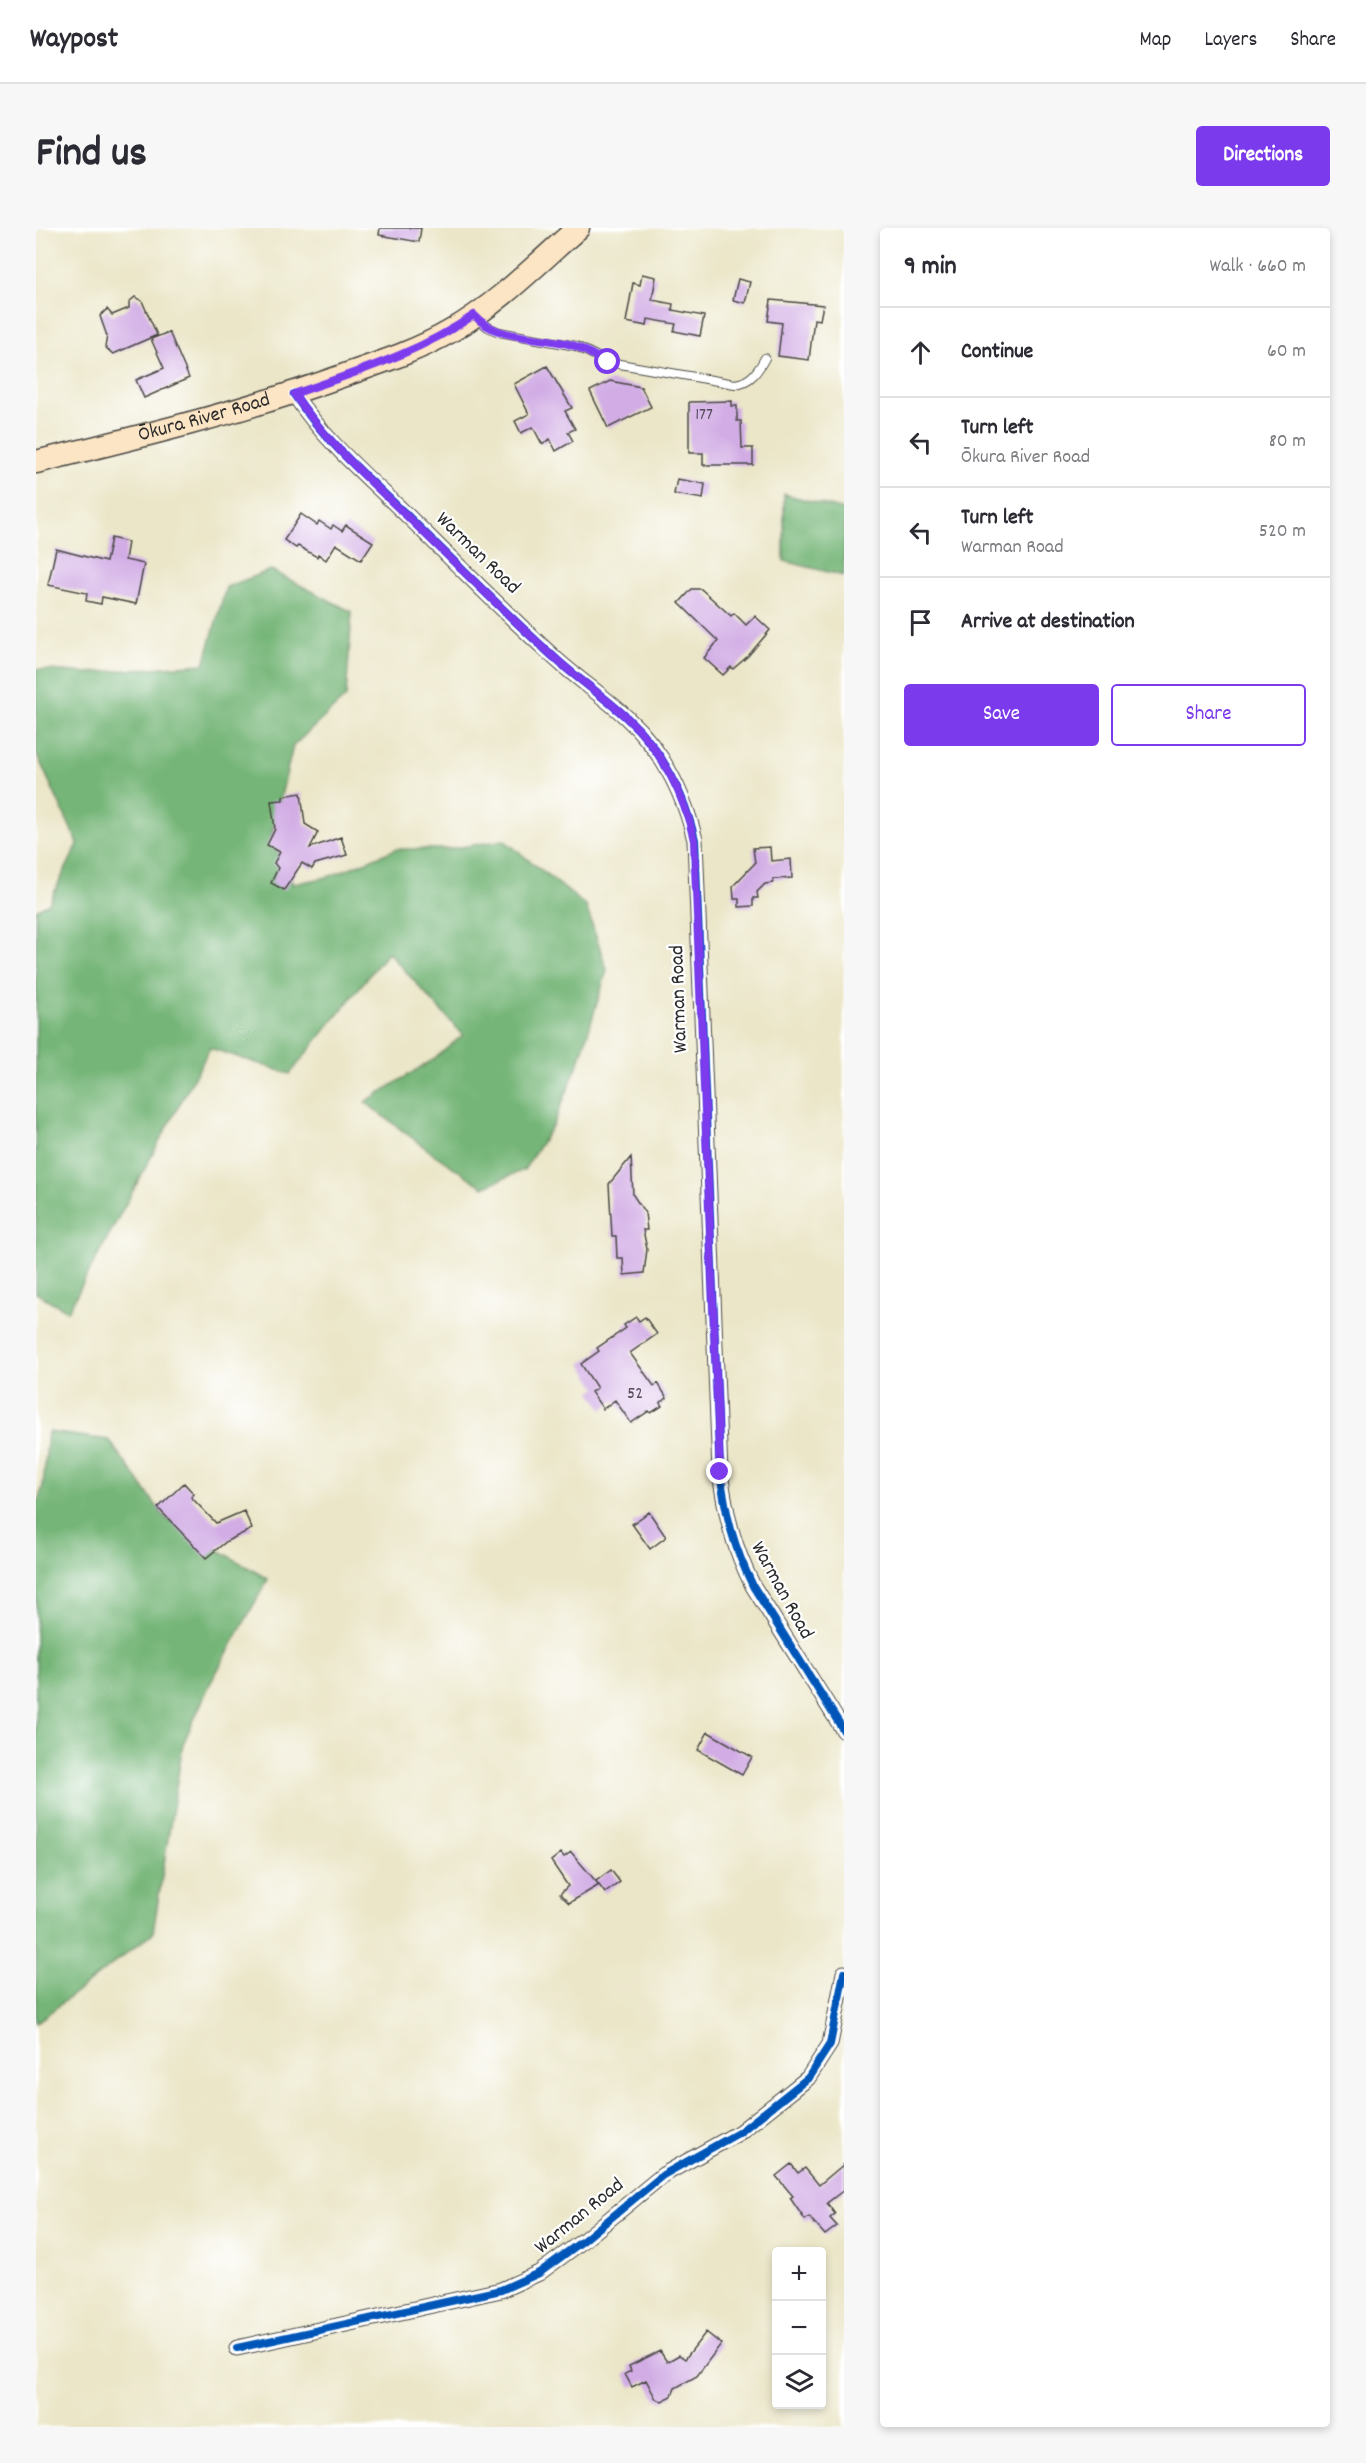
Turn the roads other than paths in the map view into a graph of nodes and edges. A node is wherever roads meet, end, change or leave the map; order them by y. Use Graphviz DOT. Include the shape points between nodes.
graph roads {
  1 [pos="578,228"];
  2 [pos="474,315"];
  3 [pos="765,358"];
  4 [pos="294,394"];
  5 [pos="36,462"];
  6 [pos="844,1731"];
  7 [pos="844,1973"];
  8 [pos="237,2348"];
  1 -- 2 [label="street, Ōkura River Road"];
  2 -- 3 [label="lane" via="500,332 576,346 608,362 735,384 754,375"];
  2 -- 4 [label="street, Ōkura River Road" via="410,351"];
  4 -- 5 [label="street, Ōkura River Road"];
  4 -- 6 [label="street, Warman Road" via="336,446 397,506 557,661 643,734 681,795 694,840 720,1472 726,1518 753,1586"];
  7 -- 8 [label="street, Warman Road" via="830,2044 808,2078 740,2132 663,2175 539,2273 501,2290"];
}
